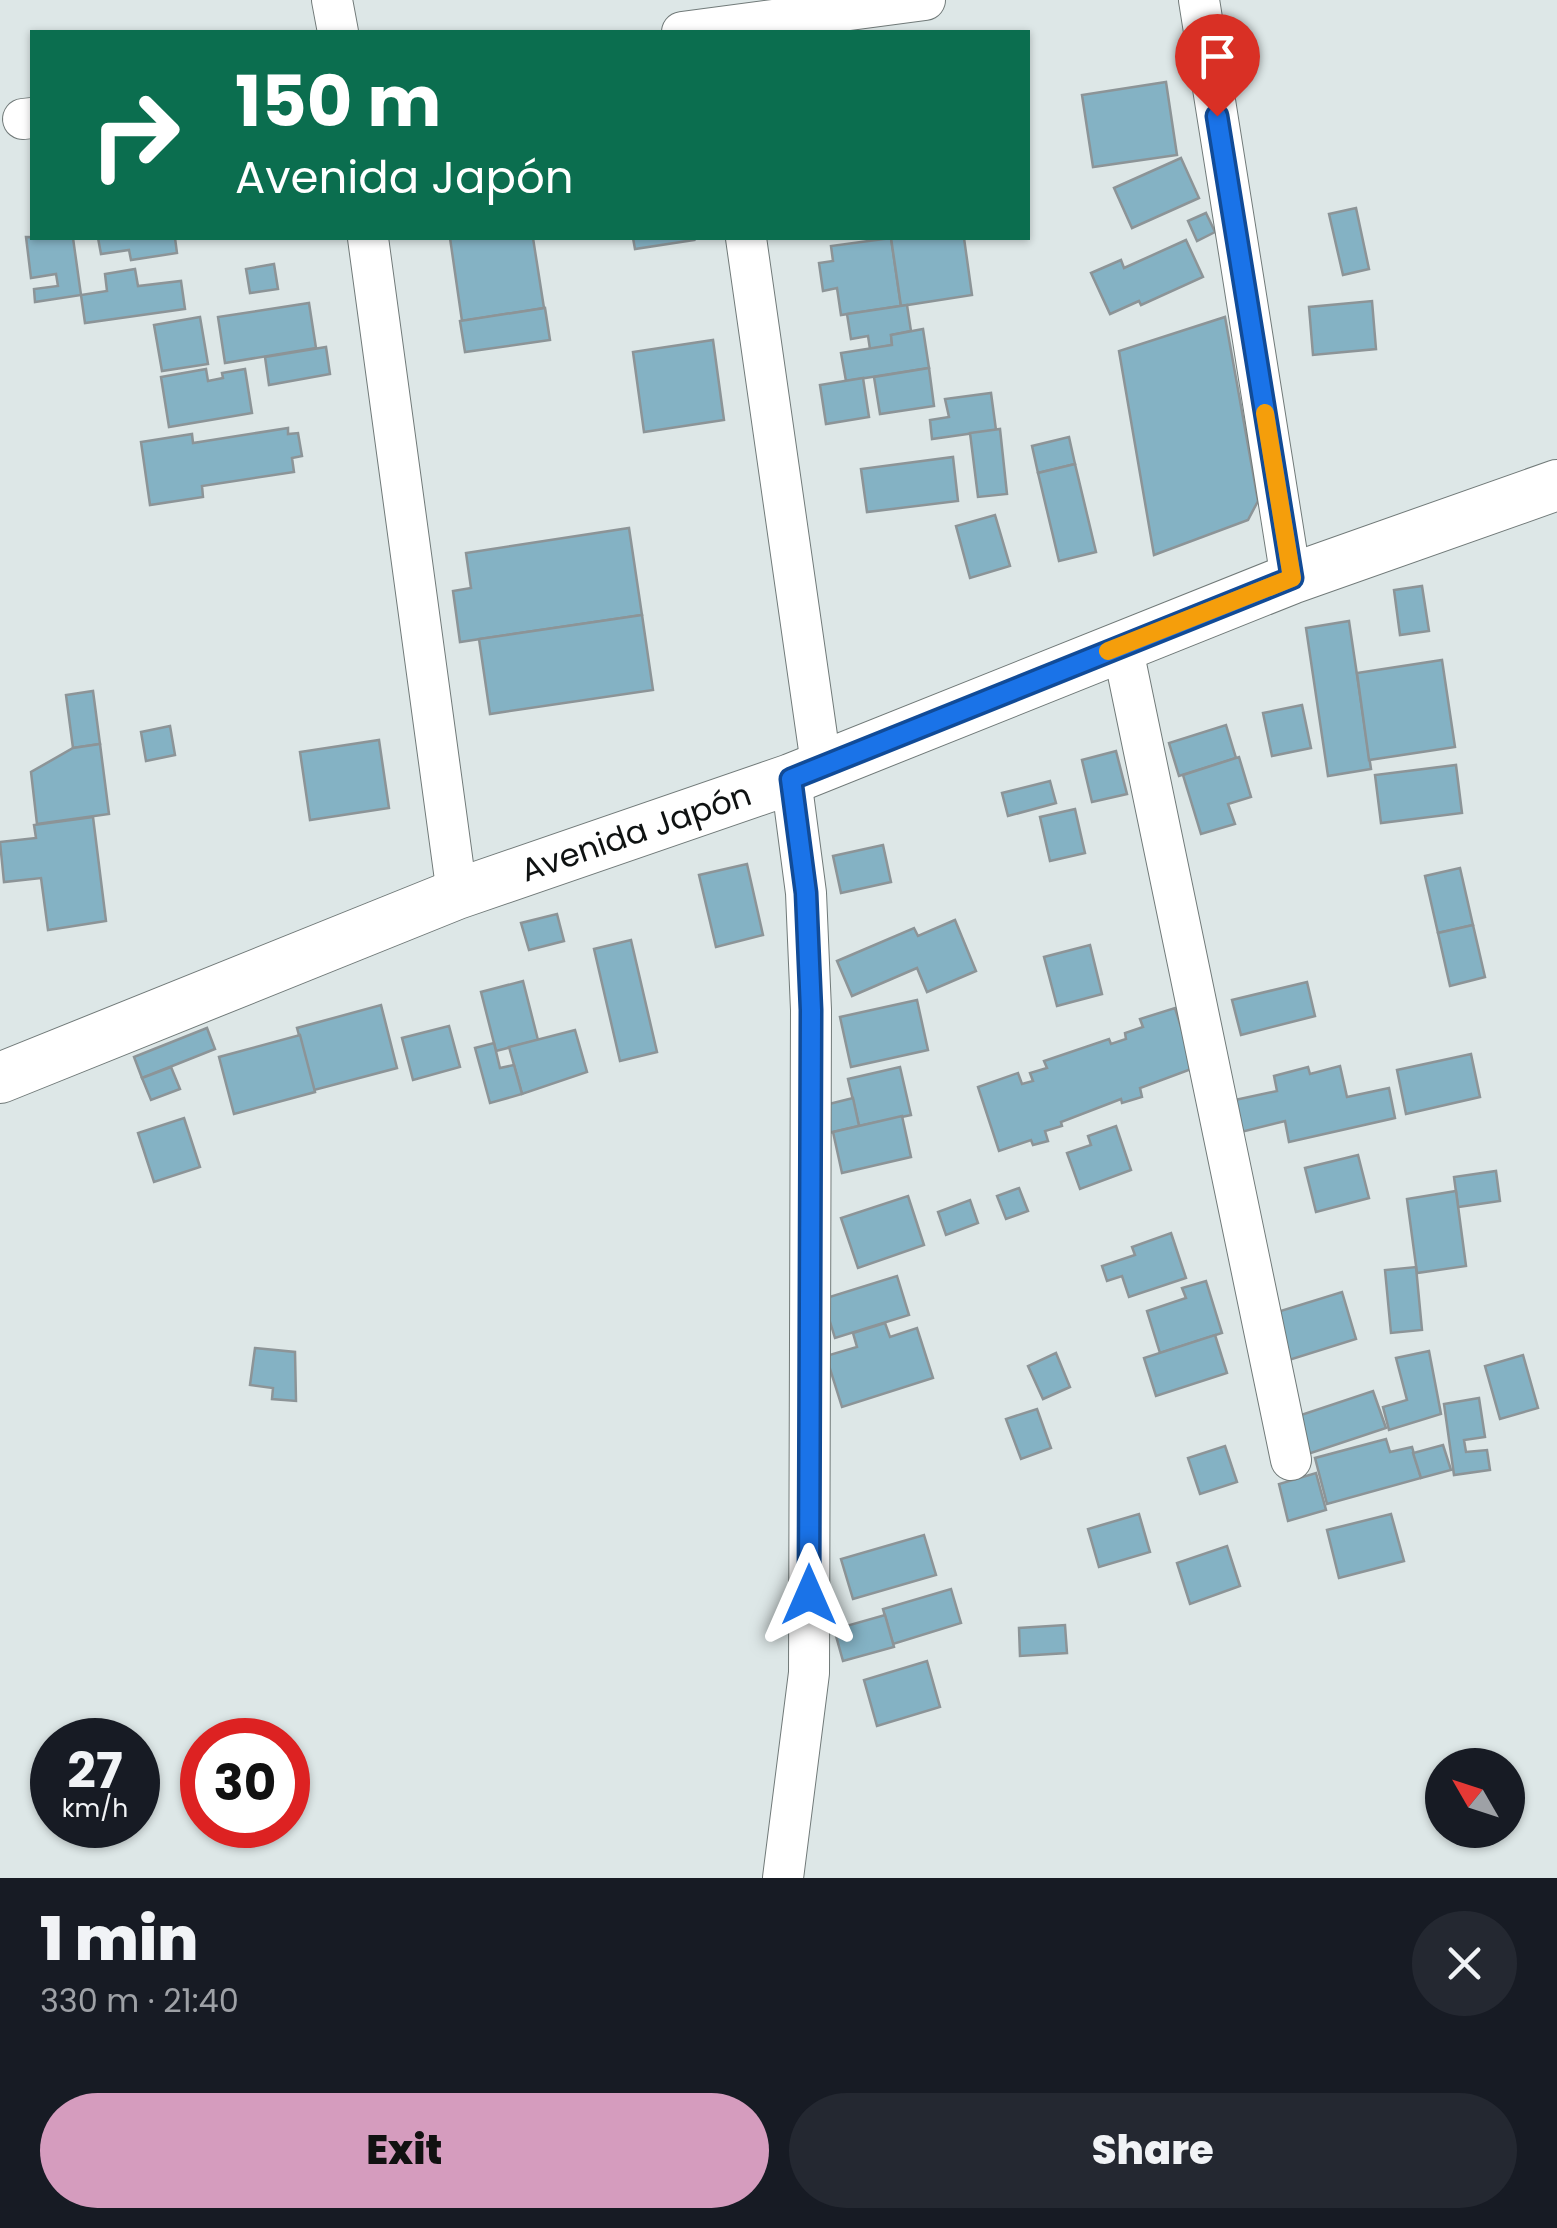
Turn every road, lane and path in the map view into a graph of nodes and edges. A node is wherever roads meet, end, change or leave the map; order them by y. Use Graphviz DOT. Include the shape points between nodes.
graph roads {
  1 [pos="332,0"];
  2 [pos="926,0"];
  3 [pos="1199,0"];
  4 [pos="706,23"];
  5 [pos="338,30"];
  6 [pos="368,240"];
  7 [pos="746,240"];
  8 [pos="1557,485"];
  9 [pos="1292,578"];
  10 [pos="1122,645"];
  11 [pos="806,772"];
  12 [pos="458,894"];
  13 [pos="0,1078"];
  14 [pos="1290,1460"];
  15 [pos="783,1878"];
  1 -- 5 [label="street"];
  2 -- 4 [label="street"];
  3 -- 9 [label="street"];
  6 -- 12 [label="street"];
  7 -- 11 [label="street"];
  8 -- 9 [label="street, Avenida Japón"];
  9 -- 10 [label="street, Avenida Japón"];
  10 -- 11 [label="street, Avenida Japón"];
  10 -- 14 [label="street"];
  11 -- 12 [label="street, Avenida Japón"];
  11 -- 15 [label="street" via="809,1653"];
  12 -- 13 [label="street, Avenida Japón"];
}
